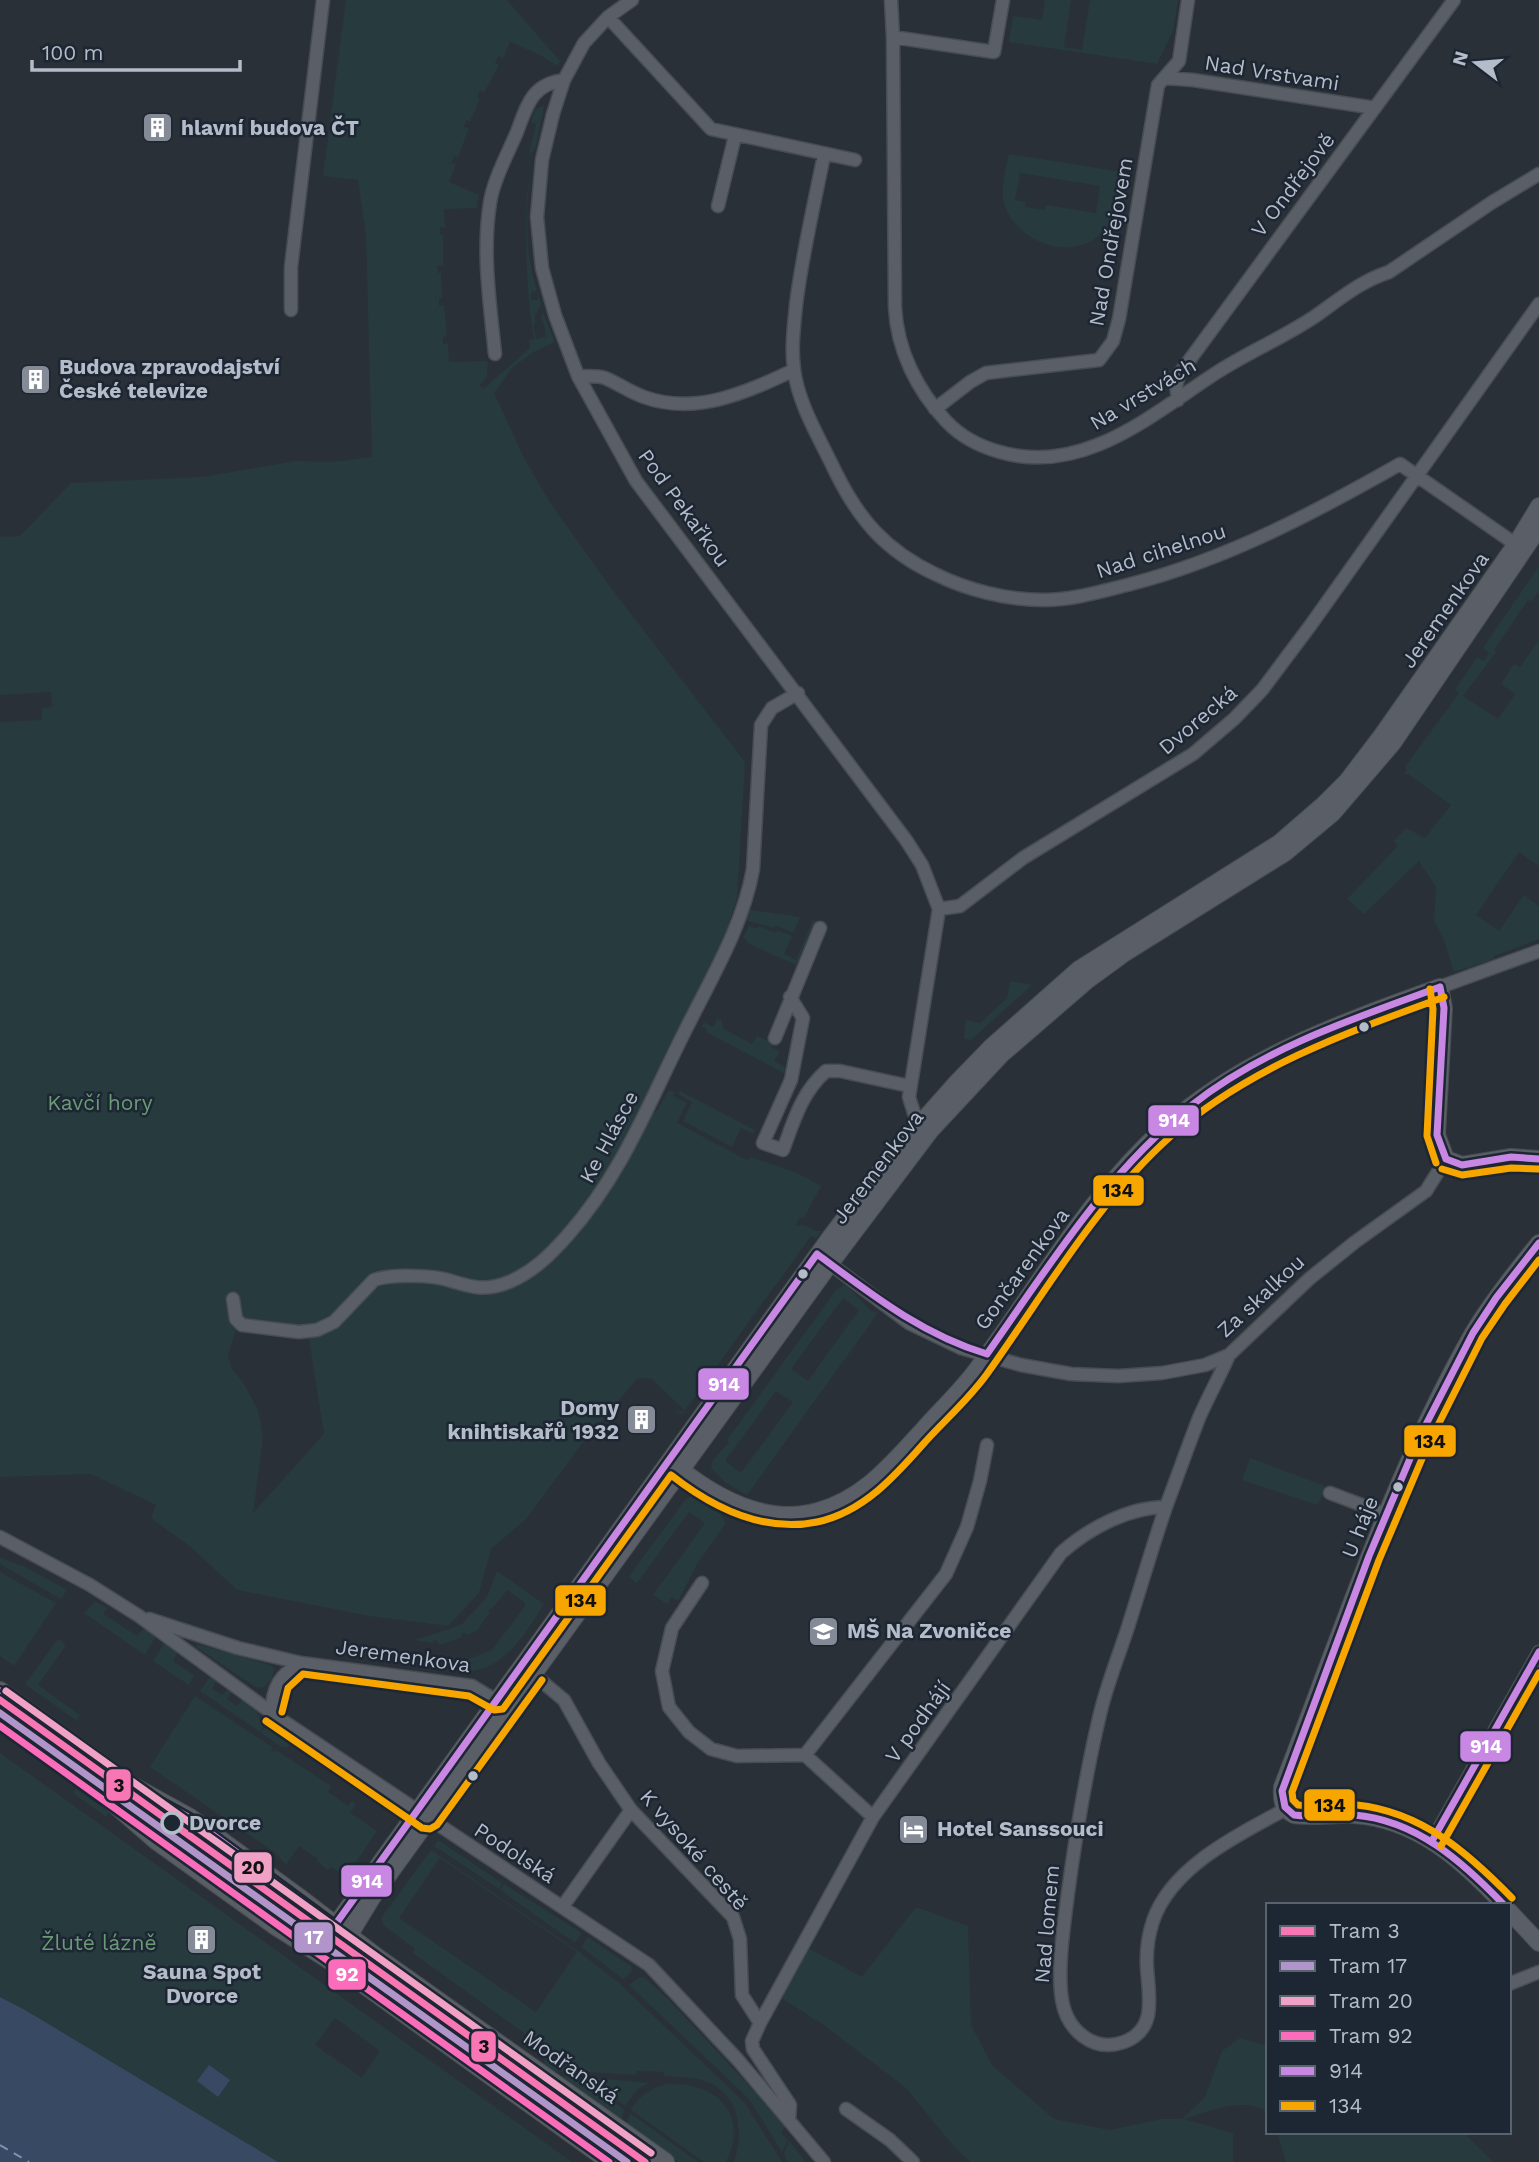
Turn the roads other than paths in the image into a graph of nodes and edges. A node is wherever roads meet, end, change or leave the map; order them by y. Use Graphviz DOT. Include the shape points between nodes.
graph roads {
  1 [pos="323,0"];
  2 [pos="632,0"];
  3 [pos="891,0"];
  4 [pos="1003,0"];
  5 [pos="1188,0"];
  6 [pos="1454,0"];
  7 [pos="608,17"];
  8 [pos="893,37"];
  9 [pos="1164,78"];
  10 [pos="564,80"];
  11 [pos="1375,108"];
  12 [pos="735,136"];
  13 [pos="824,155"];
  14 [pos="855,160"];
  15 [pos="1539,174"];
  16 [pos="718,206"];
  17 [pos="1539,304"];
  18 [pos="291,310"];
  19 [pos="495,354"];
  20 [pos="794,370"];
  21 [pos="579,376"];
  22 [pos="1178,400"];
  23 [pos="935,409"];
  24 [pos="1417,476"];
  25 [pos="1539,506"];
  26 [pos="1539,528"];
  27 [pos="1520,547"];
  28 [pos="798,693"];
  29 [pos="939,909"];
  30 [pos="820,928"];
  31 [pos="1539,951"];
  32 [pos="1440,987"];
  33 [pos="790,997"];
  34 [pos="775,1038"];
  35 [pos="909,1086"];
  36 [pos="926,1126"];
  37 [pos="1446,1159"];
  38 [pos="1539,1159"];
  39 [pos="1539,1243"];
  40 [pos="824,1259"];
  41 [pos="233,1299"];
  42 [pos="987,1354"];
  43 [pos="1229,1355"];
  44 [pos="987,1445"];
  45 [pos="675,1465"];
  46 [pos="1330,1493"];
  47 [pos="1166,1507"];
  48 [pos="1385,1517"];
  49 [pos="0,1537"];
  50 [pos="702,1583"];
  51 [pos="139,1616"];
  52 [pos="1539,1652"];
  53 [pos="301,1663"];
  54 [pos="527,1669"];
  55 [pos="0,1691"];
  56 [pos="503,1704"];
  57 [pos="272,1712"];
  58 [pos="0,1719"];
  59 [pos="805,1755"];
  60 [pos="143,1791"];
  61 [pos="1286,1809"];
  62 [pos="631,1810"];
  63 [pos="127,1814"];
  64 [pos="422,1815"];
  65 [pos="873,1817"];
  66 [pos="1432,1841"];
  67 [pos="1502,1903"];
  68 [pos="563,1906"];
  69 [pos="1511,1913"];
  70 [pos="341,1930"];
  71 [pos="1539,1943"];
  72 [pos="316,1952"];
  73 [pos="333,1962"];
  74 [pos="1539,1972"];
  75 [pos="1511,1983"];
  76 [pos="760,2023"];
  77 [pos="846,2109"];
  78 [pos="789,2120"];
  79 [pos="611,2162"];
  80 [pos="665,2162"];
  81 [pos="824,2162"];
  82 [pos="913,2162"];
  1 -- 18 [label="street" via="291,267"];
  2 -- 7 [label="street, Pod Pekařkou"];
  3 -- 8 [label="street, Na vrstvách"];
  4 -- 8 [label="street" via="994,52"];
  5 -- 9 [label="street, Nad Ondřejovem" via="1178,61"];
  6 -- 11 [label="street, V Ondřejově"];
  7 -- 10 [label="street, Pod Pekařkou" via="584,43"];
  7 -- 12 [label="street" via="711,129"];
  8 -- 23 [label="street, Na vrstvách" via="895,321 905,358"];
  9 -- 11 [label="street, Nad Vrstvami"];
  9 -- 23 [label="street, Nad Ondřejovem" via="1158,85 1119,319 1109,349 1094,362 986,373"];
  10 -- 19 [label="street" via="543,85 527,104 490,202 487,279"];
  10 -- 21 [label="street, Pod Pekařkou" via="542,160 537,216 542,268"];
  11 -- 22 [label="street, V Ondřejově" via="1180,373"];
  12 -- 13 [label="street"];
  12 -- 16 [label="street"];
  13 -- 14 [label="street"];
  13 -- 20 [label="street, Nad cihelnou" via="800,273"];
  15 -- 22 [label="street, Na vrstvách"];
  17 -- 24 [label="street, Dvorecká"];
  20 -- 21 [label="street" via="739,394 678,405 646,398 603,377"];
  20 -- 24 [label="street, Nad cihelnou" via="813,425 846,495 866,524 920,567 985,592 1042,600 1101,592 1251,542 1400,464"];
  21 -- 28 [label="street, Pod Pekařkou" via="636,481"];
  22 -- 23 [label="street, Na vrstvách" via="1086,450 1046,458 1008,454 976,444"];
  24 -- 27 [label="street, Nad cihelnou"];
  24 -- 29 [label="street, Dvorecká" via="1262,690 1234,719 1194,754 1023,859 960,906"];
  25 -- 27 [label="street, Jeremenkova"];
  26 -- 27 [label="street, Jeremenkova"];
  27 -- 36 [label="street, Jeremenkova" via="1388,739 1299,827 1079,969 991,1047"];
  28 -- 29 [label="street, Pod Pekařkou" via="906,840 922,865"];
  28 -- 41 [label="street, Ke Hlásce" via="772,708 761,725 751,883 727,946 627,1150 596,1202 547,1259 512,1280 483,1287 466,1287 445,1279 379,1278 334,1322 311,1332 242,1325 236,1319"];
  29 -- 35 [label="street"];
  30 -- 33 [label="street"];
  31 -- 32 [label="street, Gončarenkova"];
  32 -- 37 [label="street" via="1444,1008 1437,1135"];
  32 -- 42 [label="street, Gončarenkova" via="1279,1051 1165,1127 1083,1219"];
  33 -- 34 [label="street"];
  33 -- 35 [label="street" via="803,1018 798,1049 763,1143 783,1150 801,1101 826,1071"];
  35 -- 36 [label="street" via="911,1106"];
  36 -- 40 [label="street, Jeremenkova"];
  37 -- 38 [label="street" via="1462,1165 1511,1157"];
  37 -- 43 [label="street, Za skalkou" via="1426,1191 1309,1279"];
  39 -- 48 [label="street, U háje" via="1474,1332"];
  40 -- 42 [label="street, Za skalkou" via="909,1323 961,1348"];
  40 -- 45 [label="street, Jeremenkova"];
  42 -- 43 [label="street, Za skalkou" via="1071,1374 1118,1376 1205,1365"];
  42 -- 45 [label="street, Gončarenkova" via="869,1487 817,1512 793,1516 738,1505"];
  43 -- 47 [label="street, Nad lomem" via="1200,1415"];
  44 -- 59 [label="street" via="967,1527 946,1574"];
  45 -- 54 [label="street, Jeremenkova"];
  46 -- 48 [label="street"];
  47 -- 61 [label="street, Nad lomem" via="1101,1712 1076,1832 1063,1933 1062,1998 1065,2013 1086,2039 1101,2045 1121,2043 1143,2030 1150,2006 1147,1945 1169,1891 1220,1845"];
  47 -- 65 [label="street, V podhájí" via="1149,1507 1097,1527 1062,1553"];
  48 -- 61 [label="street, U háje" via="1282,1787"];
  49 -- 51 [label="street, Podolská"];
  50 -- 59 [label="street" via="672,1628 662,1671 669,1707 689,1732 711,1749 737,1756"];
  51 -- 53 [label="street, Jeremenkova"];
  51 -- 57 [label="street, Podolská"];
  52 -- 66 [label="street"];
  53 -- 56 [label="street, Jeremenkova" via="472,1686"];
  53 -- 57 [label="street" via="287,1670 277,1683"];
  54 -- 56 [label="street, Jeremenkova"];
  54 -- 62 [label="street, K vysoké cestě" via="564,1700"];
  55 -- 60 [label="main road, Modřanská"];
  56 -- 64 [label="street"];
  57 -- 64 [label="street, Podolská"];
  58 -- 63 [label="main road"];
  59 -- 65 [label="street"];
  60 -- 63 [label="main road" via="151,1801 149,1814 138,1819"];
  60 -- 70 [label="main road, Modřanská" via="190,1818"];
  61 -- 66 [label="street" via="1297,1816 1368,1818 1399,1825"];
  62 -- 68 [label="street"];
  62 -- 76 [label="street, K vysoké cestě" via="733,1917 740,1939 742,1995"];
  63 -- 72 [label="main road" via="156,1840"];
  64 -- 68 [label="street, Podolská"];
  64 -- 70 [label="street"];
  65 -- 76 [label="street, V podhájí"];
  66 -- 67 [label="street" via="1473,1871"];
  68 -- 78 [label="street, Podolská" via="649,1965"];
  69 -- 71 [label="street"];
  70 -- 72 [label="street"];
  70 -- 73 [label="street"];
  70 -- 80 [label="main road, Modřanská"];
  72 -- 73 [label="main road"];
  73 -- 79 [label="main road"];
  74 -- 75 [label="street"];
  76 -- 78 [label="street" via="753,2049 790,2105"];
  77 -- 82 [label="street"];
  78 -- 81 [label="street, Podolská"];
}
